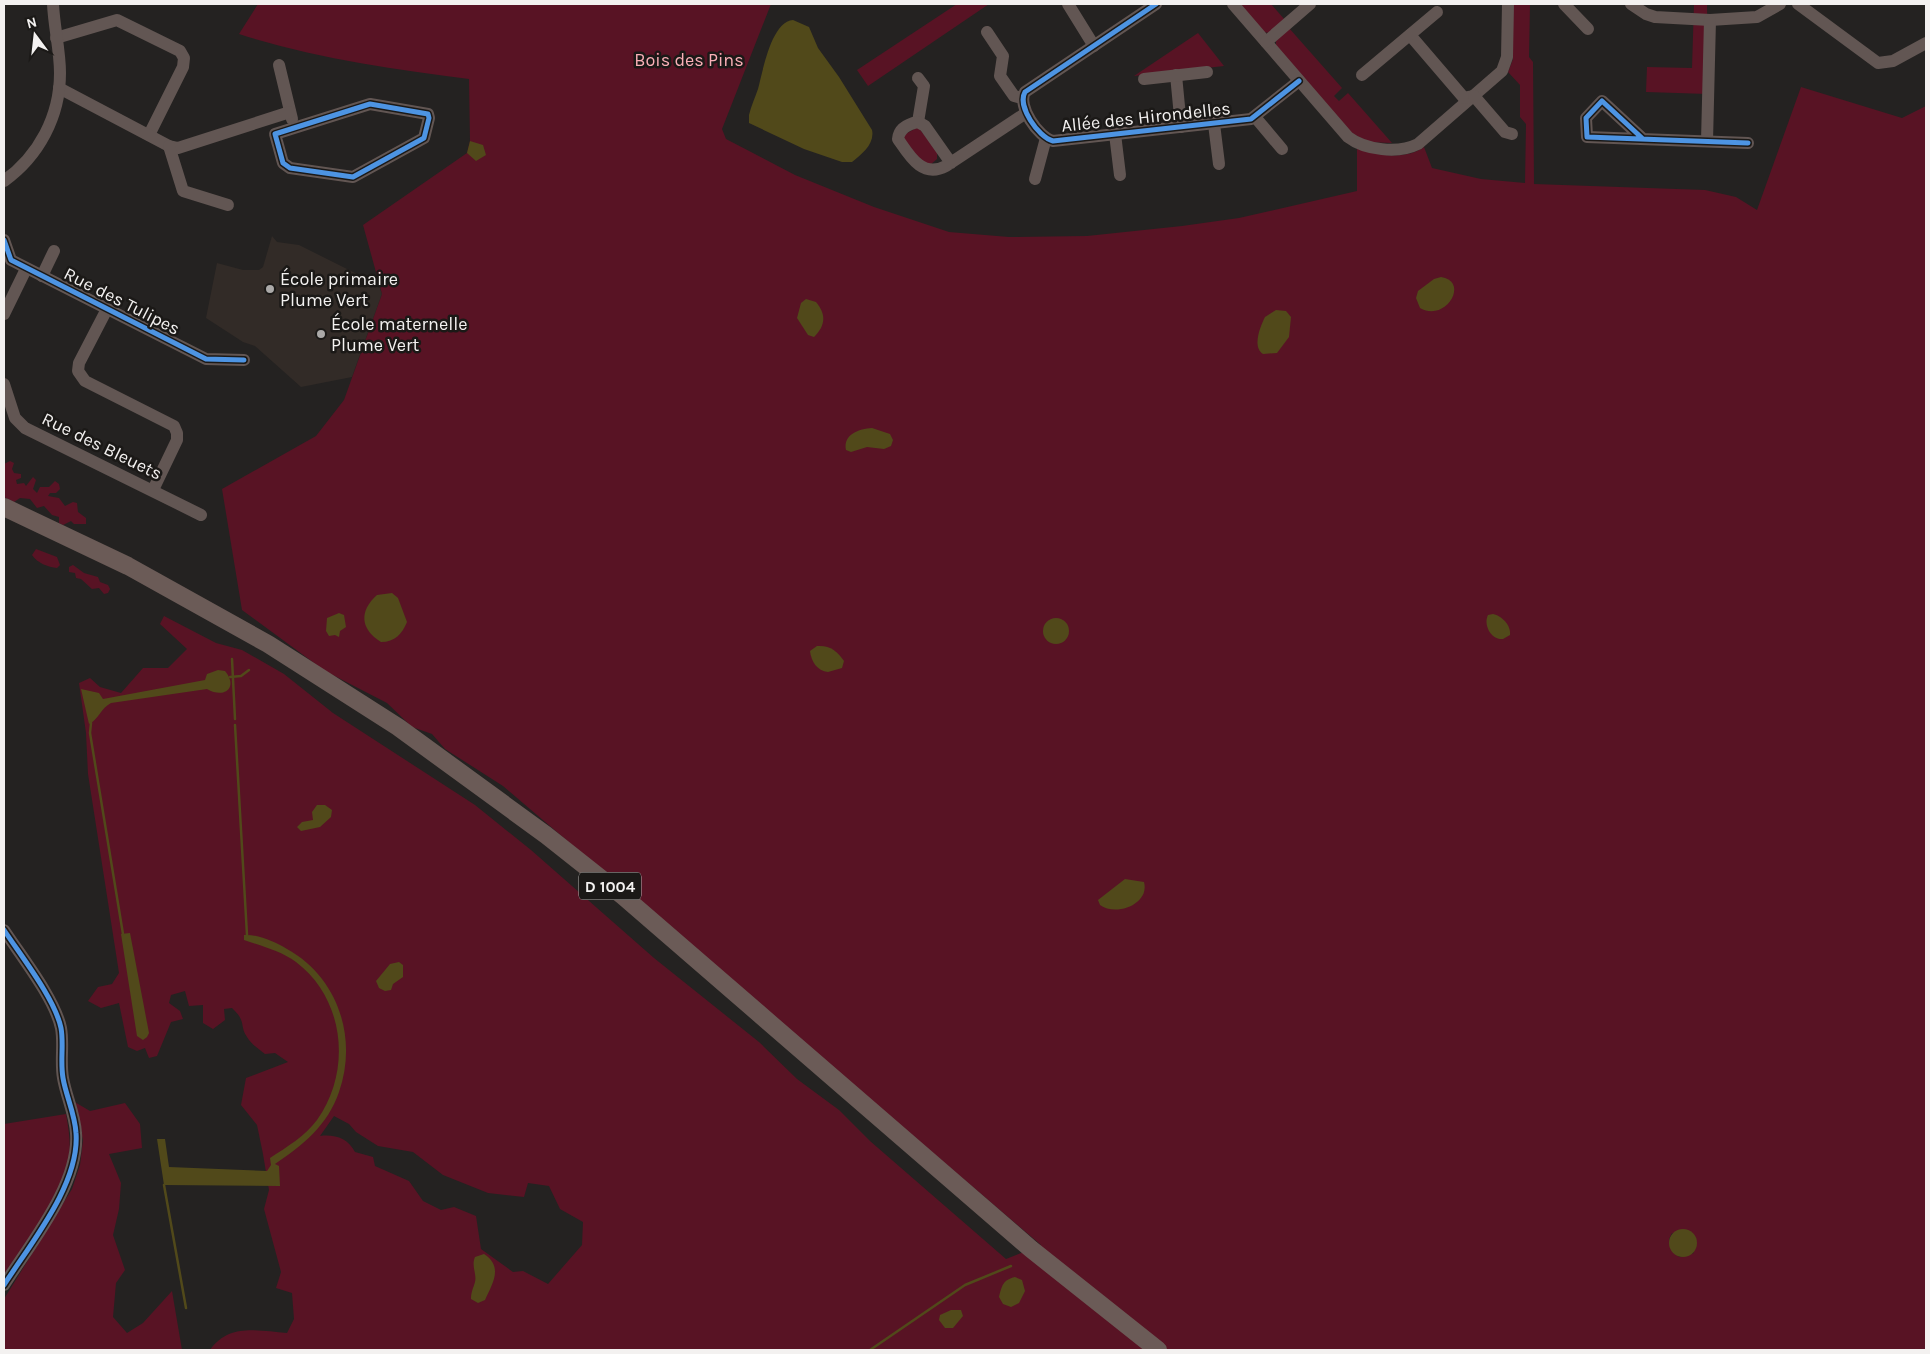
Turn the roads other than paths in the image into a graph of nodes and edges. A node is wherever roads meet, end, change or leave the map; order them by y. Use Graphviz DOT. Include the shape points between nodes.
graph roads {
  1 [pos="53,4"];
  2 [pos="1068,4"];
  3 [pos="1156,4"];
  4 [pos="1233,4"];
  5 [pos="1310,4"];
  6 [pos="1508,4"];
  7 [pos="1564,4"];
  8 [pos="1632,4"];
  9 [pos="1780,4"];
  10 [pos="1798,4"];
  11 [pos="1436,12"];
  12 [pos="1710,20"];
  13 [pos="1588,30"];
  14 [pos="987,32"];
  15 [pos="1410,35"];
  16 [pos="56,38"];
  17 [pos="1266,42"];
  18 [pos="1926,43"];
  19 [pos="1094,46"];
  20 [pos="279,65"];
  21 [pos="1207,72"];
  22 [pos="1176,75"];
  23 [pos="1362,75"];
  24 [pos="918,78"];
  25 [pos="1144,79"];
  26 [pos="1299,81"];
  27 [pos="59,88"];
  28 [pos="1474,96"];
  29 [pos="1022,98"];
  30 [pos="290,112"];
  31 [pos="1026,112"];
  32 [pos="1255,117"];
  33 [pos="270,119"];
  34 [pos="918,122"];
  35 [pos="1214,124"];
  36 [pos="1181,127"];
  37 [pos="295,128"];
  38 [pos="275,134"];
  39 [pos="1115,134"];
  40 [pos="1512,134"];
  41 [pos="149,135"];
  42 [pos="1046,138"];
  43 [pos="1644,139"];
  44 [pos="1707,140"];
  45 [pos="1748,143"];
  46 [pos="169,146"];
  47 [pos="1282,149"];
  48 [pos="951,162"];
  49 [pos="1218,164"];
  50 [pos="1120,175"];
  51 [pos="1035,179"];
  52 [pos="4,181"];
  53 [pos="228,205"];
  54 [pos="4,240"];
  55 [pos="54,251"];
  56 [pos="26,269"];
  57 [pos="42,276"];
  58 [pos="107,309"];
  59 [pos="4,314"];
  60 [pos="244,360"];
  61 [pos="5,390"];
  62 [pos="153,490"];
  63 [pos="4,507"];
  64 [pos="201,514"];
  65 [pos="4,518"];
  66 [pos="4,930"];
  67 [pos="4,1285"];
  68 [pos="1141,1350"];
  69 [pos="1158,1350"];
  1 -- 16 [label="street"];
  2 -- 19 [label="street"];
  3 -- 19 [label="street"];
  4 -- 17 [label="street"];
  5 -- 17 [label="street"];
  6 -- 28 [label="street" via="1508,57 1504,68"];
  7 -- 13 [label="street"];
  8 -- 12 [label="street" via="1655,17"];
  9 -- 12 [label="street" via="1757,17"];
  10 -- 18 [label="street" via="1878,63 1893,62"];
  11 -- 15 [label="street"];
  12 -- 44 [label="street"];
  14 -- 29 [label="street" via="1003,56 1000,76 1014,96"];
  15 -- 23 [label="street"];
  15 -- 28 [label="street" via="1464,98"];
  16 -- 27 [label="street"];
  16 -- 41 [label="street" via="117,20 180,51 184,58 183,67"];
  17 -- 26 [label="street"];
  19 -- 29 [label="street" via="1025,92"];
  20 -- 30 [label="street"];
  21 -- 22 [label="street"];
  22 -- 25 [label="street"];
  22 -- 36 [label="street"];
  24 -- 34 [label="street" via="924,86"];
  26 -- 28 [label="street" via="1348,137 1372,148 1416,145"];
  26 -- 32 [label="street, Allée des Hirondelles"];
  27 -- 41 [label="street"];
  27 -- 52 [label="street" via="43,139 28,159"];
  28 -- 40 [label="street" via="1505,132"];
  29 -- 31 [label="street, Allée des Hirondelles"];
  30 -- 33 [label="street"];
  30 -- 37 [label="street"];
  31 -- 42 [label="street, Allée des Hirondelles"];
  31 -- 48 [label="street"];
  32 -- 35 [label="street, Allée des Hirondelles"];
  32 -- 47 [label="street"];
  33 -- 38 [label="street"];
  33 -- 46 [label="street" via="178,148"];
  34 -- 48 [label="street" via="925,126"];
  34 -- 48 [label="street" via="898,133 898,139 914,162 933,170"];
  35 -- 36 [label="street, Allée des Hirondelles"];
  35 -- 49 [label="street"];
  36 -- 39 [label="street, Allée des Hirondelles"];
  37 -- 38 [label="street"];
  37 -- 38 [label="street" via="370,104 423,111 429,118 423,140 351,178 286,166"];
  39 -- 42 [label="street, Allée des Hirondelles" via="1053,141"];
  39 -- 50 [label="street"];
  41 -- 46 [label="street"];
  42 -- 51 [label="street"];
  43 -- 44 [label="street"];
  44 -- 45 [label="street"];
  46 -- 53 [label="street" via="183,191"];
  54 -- 56 [label="street, Rue des Tulipes" via="11,260"];
  55 -- 57 [label="street, Rue des Tulipes"];
  56 -- 57 [label="street, Rue des Tulipes"];
  56 -- 59 [label="street"];
  57 -- 58 [label="street, Rue des Tulipes"];
  58 -- 60 [label="street, Rue des Tulipes" via="206,359"];
  58 -- 62 [label="street" via="78,371 85,381 174,426 177,440"];
  61 -- 62 [label="street, Rue des Bleuets" via="15,418 25,428"];
  62 -- 64 [label="street, Rue des Bleuets"];
  63 -- 69 [label="highway, D 1004" via="128,566 268,644 398,727 530,823 623,896 1031,1249"];
  65 -- 68 [label="highway, D 1004" via="124,575 264,653 393,736 531,836 616,903 1020,1253"];
  66 -- 67 [label="street" via="59,1020 62,1074 76,1125 77,1145 67,1180"];
}
